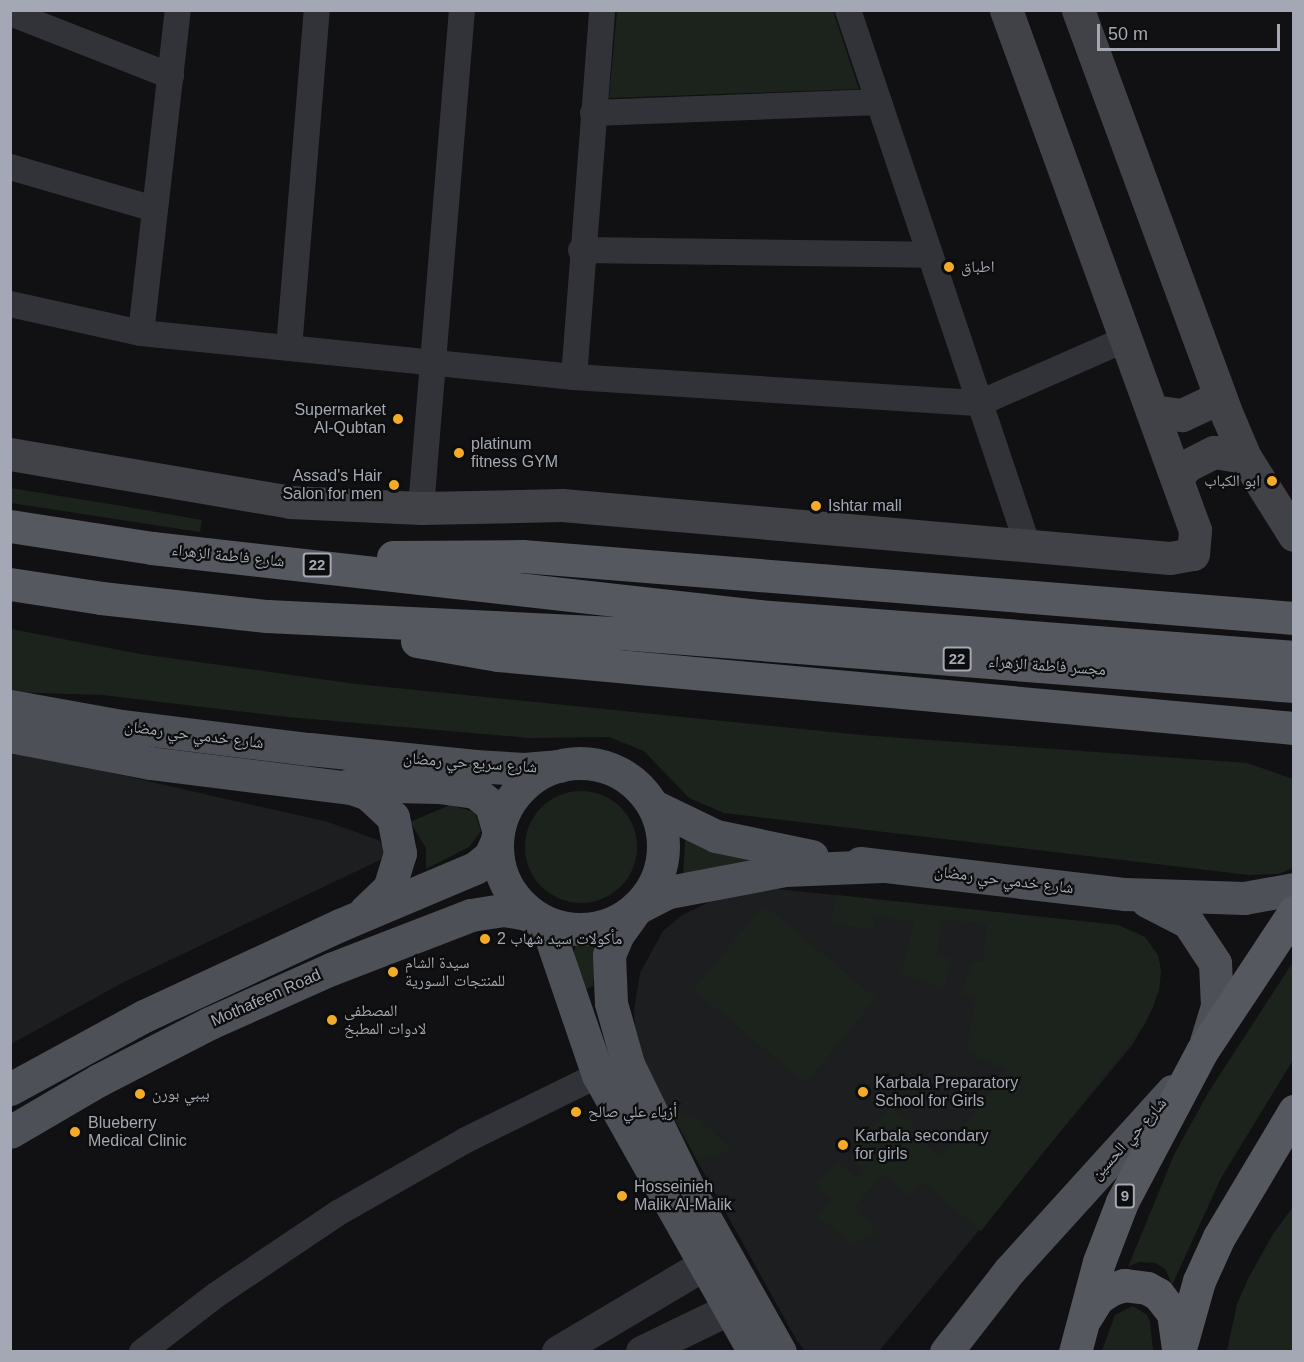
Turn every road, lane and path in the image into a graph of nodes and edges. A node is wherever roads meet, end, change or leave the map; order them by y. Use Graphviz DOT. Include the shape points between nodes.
graph roads {
  1 [pos="178,10"];
  2 [pos="317,10"];
  3 [pos="462,10"];
  4 [pos="602,10"];
  5 [pos="848,10"];
  6 [pos="1006,10"];
  7 [pos="1078,10"];
  8 [pos="10,13"];
  9 [pos="171,76"];
  10 [pos="879,102"];
  11 [pos="593,113"];
  12 [pos="10,167"];
  13 [pos="154,209"];
  14 [pos="581,249"];
  15 [pos="930,255"];
  16 [pos="10,304"];
  17 [pos="141,333"];
  18 [pos="1126,339"];
  19 [pos="289,348"];
  20 [pos="433,363"];
  21 [pos="574,377"];
  22 [pos="1218,392"];
  23 [pos="980,403"];
  24 [pos="1152,411"];
  25 [pos="10,454"];
  26 [pos="1245,457"];
  27 [pos="1177,479"];
  28 [pos="421,508"];
  29 [pos="10,526"];
  30 [pos="1293,535"];
  31 [pos="1027,543"];
  32 [pos="278,560"];
  33 [pos="10,584"];
  34 [pos="267,616"];
  35 [pos="622,618"];
  36 [pos="1286,618"];
  37 [pos="1293,657"];
  38 [pos="1293,686"];
  39 [pos="10,706"];
  40 [pos="1293,711"];
  41 [pos="1240,722"];
  42 [pos="1293,728"];
  43 [pos="10,736"];
  44 [pos="1293,739"];
  45 [pos="379,756"];
  46 [pos="560,766"];
  47 [pos="324,785"];
  48 [pos="654,806"];
  49 [pos="498,835"];
  50 [pos="882,866"];
  51 [pos="1293,889"];
  52 [pos="1125,894"];
  53 [pos="637,908"];
  54 [pos="1293,912"];
  55 [pos="536,918"];
  56 [pos="340,925"];
  57 [pos="1202,1051"];
  58 [pos="598,1075"];
  59 [pos="10,1089"];
  60 [pos="1293,1111"];
  61 [pos="10,1132"];
  62 [pos="714,1259"];
  63 [pos="740,1306"];
  64 [pos="1076,1343"];
  65 [pos="142,1352"];
  66 [pos="558,1352"];
  67 [pos="642,1352"];
  68 [pos="754,1352"];
  69 [pos="780,1352"];
  70 [pos="946,1352"];
  71 [pos="1179,1352"];
  1 -- 9 [label="street"];
  2 -- 19 [label="street"];
  3 -- 20 [label="street"];
  4 -- 11 [label="street"];
  5 -- 10 [label="street"];
  6 -- 18 [label="main road"];
  7 -- 22 [label="main road"];
  8 -- 9 [label="street"];
  9 -- 13 [label="street"];
  10 -- 11 [label="street"];
  10 -- 15 [label="street"];
  11 -- 14 [label="street"];
  12 -- 13 [label="street"];
  13 -- 17 [label="street"];
  14 -- 15 [label="street"];
  14 -- 21 [label="street"];
  15 -- 23 [label="street"];
  16 -- 17 [label="street"];
  17 -- 19 [label="street"];
  18 -- 23 [label="street"];
  18 -- 24 [label="main road"];
  19 -- 20 [label="street"];
  20 -- 21 [label="street"];
  20 -- 28 [label="street"];
  21 -- 23 [label="street"];
  22 -- 24 [label="main road" via="1209,403 1182,415"];
  22 -- 26 [label="main road"];
  23 -- 31 [label="street"];
  24 -- 27 [label="main road"];
  25 -- 28 [label="main road" via="290,502"];
  26 -- 27 [label="main road" via="1214,452 1186,466"];
  26 -- 30 [label="main road"];
  27 -- 31 [label="main road" via="1197,541 1193,554 1170,558"];
  28 -- 31 [label="main road" via="562,505"];
  29 -- 32 [label="highway, شارع فاطمة الزهراء / 22" via="116,543"];
  32 -- 35 [label="highway, شارع فاطمة الزهراء / 22"];
  32 -- 36 [label="highway" via="522,556"];
  33 -- 34 [label="highway, 22"];
  34 -- 35 [label="highway, 22"];
  34 -- 41 [label="highway" via="498,655"];
  35 -- 37 [label="highway, مجسر فاطمة الزهراء / 22"];
  35 -- 38 [label="highway, مجسر فاطمة الزهراء / 22"];
  39 -- 45 [label="main road, شارع خدمي حي رمضان" via="189,736"];
  40 -- 41 [label="highway" via="1274,719"];
  41 -- 42 [label="highway"];
  41 -- 44 [label="highway" via="1265,726"];
  43 -- 47 [label="main road" via="150,763"];
  45 -- 46 [label="main road, شارع سريع حي رمضان" via="516,769"];
  46 -- 48 [label="main road" via="587,763 614,770 637,784"];
  46 -- 49 [label="main road" via="538,774 520,789 507,807"];
  47 -- 49 [label="main road" via="469,790 491,805"];
  47 -- 56 [label="main road" via="368,794 393,817 399,835 400,853 389,888 378,902"];
  48 -- 50 [label="main road" via="694,827 738,842"];
  48 -- 53 [label="main road" via="663,832 663,860 654,886"];
  49 -- 55 [label="main road" via="498,863 506,885"];
  49 -- 56 [label="main road, Mothafeen Road" via="490,856 475,868"];
  50 -- 52 [label="main road, شارع خدمي حي رمضان"];
  50 -- 53 [label="main road" via="785,870 721,880 669,892"];
  51 -- 52 [label="main road" via="1235,898"];
  52 -- 57 [label="main road" via="1174,912 1188,922 1209,949 1218,982 1217,1006"];
  53 -- 55 [label="main road" via="614,923 588,930 561,928"];
  53 -- 62 [label="main road" via="618,934 609,955 609,985 617,1031"];
  54 -- 57 [label="highway, شارع حي الحسين / 9"];
  55 -- 58 [label="main road" via="550,934"];
  55 -- 61 [label="main road, Mothafeen Road" via="504,910 482,912 331,969 210,1023 99,1080"];
  56 -- 59 [label="main road, Mothafeen Road" via="144,1016"];
  57 -- 64 [label="highway, 9" via="1111,1226"];
  57 -- 70 [label="main road, شارع حي الحسين" via="1139,1131 1029,1249"];
  58 -- 62 [label="main road"];
  58 -- 65 [label="street" via="466,1140 356,1203 259,1265"];
  60 -- 71 [label="highway" via="1219,1237 1199,1281"];
  62 -- 63 [label="main road"];
  62 -- 66 [label="street"];
  63 -- 67 [label="street"];
  63 -- 68 [label="main road"];
  63 -- 69 [label="main road"];
  64 -- 71 [label="highway" via="1098,1298 1112,1289 1136,1285 1158,1294 1167,1303 1175,1320"];
}
